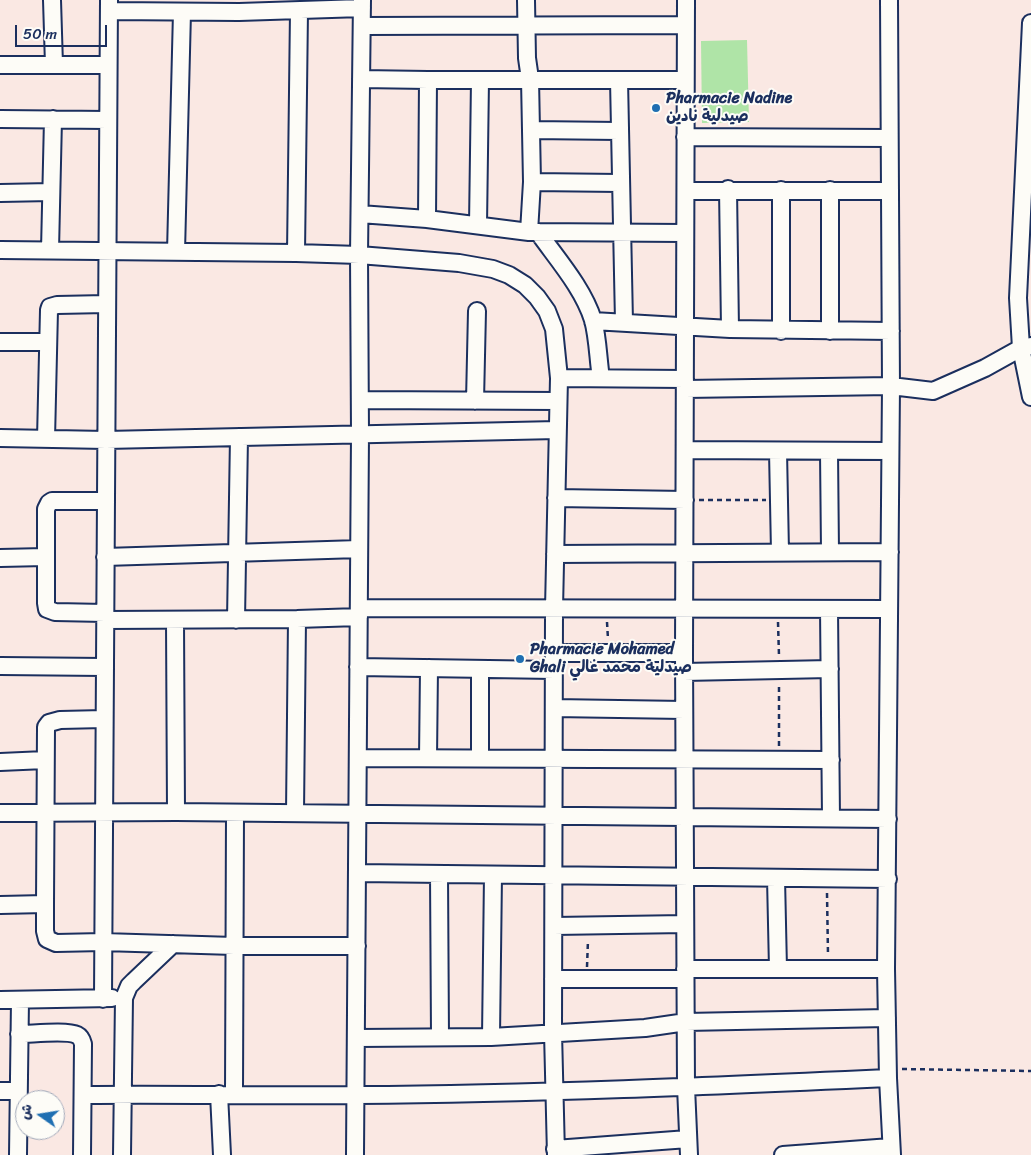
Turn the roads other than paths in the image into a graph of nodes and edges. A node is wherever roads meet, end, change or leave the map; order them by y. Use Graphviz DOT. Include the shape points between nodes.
graph roads {
  1 [pos="52,0"];
  2 [pos="526,0"];
  3 [pos="686,0"];
  4 [pos="890,0"];
  5 [pos="362,4"];
  6 [pos="109,5"];
  7 [pos="239,6"];
  8 [pos="298,11"];
  9 [pos="182,12"];
  10 [pos="1031,24"];
  11 [pos="526,25"];
  12 [pos="686,25"];
  13 [pos="362,26"];
  14 [pos="0,65"];
  15 [pos="54,65"];
  16 [pos="108,65"];
  17 [pos="362,79"];
  18 [pos="428,80"];
  19 [pos="480,80"];
  20 [pos="530,80"];
  21 [pos="619,80"];
  22 [pos="685,80"];
  23 [pos="0,119"];
  24 [pos="53,119"];
  25 [pos="108,120"];
  26 [pos="531,130"];
  27 [pos="619,131"];
  28 [pos="685,137"];
  29 [pos="889,138"];
  30 [pos="532,182"];
  31 [pos="620,183"];
  32 [pos="686,190"];
  33 [pos="728,190"];
  34 [pos="781,190"];
  35 [pos="830,190"];
  36 [pos="889,190"];
  37 [pos="51,192"];
  38 [pos="0,193"];
  39 [pos="360,214"];
  40 [pos="427,219"];
  41 [pos="478,225"];
  42 [pos="533,232"];
  43 [pos="622,233"];
  44 [pos="686,233"];
  45 [pos="0,250"];
  46 [pos="50,250"];
  47 [pos="106,250"];
  48 [pos="176,252"];
  49 [pos="296,253"];
  50 [pos="359,255"];
  51 [pos="106,304"];
  52 [pos="477,311"];
  53 [pos="593,321"];
  54 [pos="624,322"];
  55 [pos="686,326"];
  56 [pos="730,329"];
  57 [pos="780,331"];
  58 [pos="830,331"];
  59 [pos="891,331"];
  60 [pos="0,342"];
  61 [pos="48,342"];
  62 [pos="1026,347"];
  63 [pos="559,378"];
  64 [pos="601,378"];
  65 [pos="685,384"];
  66 [pos="891,386"];
  67 [pos="1031,397"];
  68 [pos="360,400"];
  69 [pos="475,401"];
  70 [pos="558,401"];
  71 [pos="558,430"];
  72 [pos="360,434"];
  73 [pos="239,437"];
  74 [pos="0,438"];
  75 [pos="46,439"];
  76 [pos="106,440"];
  77 [pos="685,450"];
  78 [pos="778,451"];
  79 [pos="890,451"];
  80 [pos="829,452"];
  81 [pos="556,498"];
  82 [pos="684,500"];
  83 [pos="105,501"];
  84 [pos="359,549"];
  85 [pos="780,552"];
  86 [pos="830,552"];
  87 [pos="890,552"];
  88 [pos="238,553"];
  89 [pos="684,553"];
  90 [pos="555,554"];
  91 [pos="46,557"];
  92 [pos="105,557"];
  93 [pos="0,558"];
  94 [pos="554,609"];
  95 [pos="684,609"];
  96 [pos="828,609"];
  97 [pos="890,609"];
  98 [pos="359,612"];
  99 [pos="105,616"];
  100 [pos="297,619"];
  101 [pos="236,620"];
  102 [pos="175,621"];
  103 [pos="554,653"];
  104 [pos="684,653"];
  105 [pos="0,666"];
  106 [pos="104,667"];
  107 [pos="358,667"];
  108 [pos="429,668"];
  109 [pos="480,669"];
  110 [pos="830,669"];
  111 [pos="554,670"];
  112 [pos="684,672"];
  113 [pos="554,708"];
  114 [pos="684,710"];
  115 [pos="104,719"];
  116 [pos="358,758"];
  117 [pos="428,758"];
  118 [pos="480,758"];
  119 [pos="554,759"];
  120 [pos="45,760"];
  121 [pos="684,760"];
  122 [pos="830,760"];
  123 [pos="0,762"];
  124 [pos="46,812"];
  125 [pos="104,812"];
  126 [pos="176,812"];
  127 [pos="0,813"];
  128 [pos="235,813"];
  129 [pos="295,813"];
  130 [pos="357,814"];
  131 [pos="554,816"];
  132 [pos="684,817"];
  133 [pos="831,818"];
  134 [pos="888,819"];
  135 [pos="357,873"];
  136 [pos="439,874"];
  137 [pos="493,875"];
  138 [pos="553,875"];
  139 [pos="685,878"];
  140 [pos="776,878"];
  141 [pos="888,879"];
  142 [pos="45,904"];
  143 [pos="0,906"];
  144 [pos="685,924"];
  145 [pos="554,926"];
  146 [pos="103,942"];
  147 [pos="173,944"];
  148 [pos="234,946"];
  149 [pos="357,946"];
  150 [pos="778,969"];
  151 [pos="886,969"];
  152 [pos="685,974"];
  153 [pos="553,979"];
  154 [pos="124,998"];
  155 [pos="103,999"];
  156 [pos="0,1000"];
  157 [pos="20,1000"];
  158 [pos="887,1018"];
  159 [pos="686,1022"];
  160 [pos="553,1032"];
  161 [pos="19,1034"];
  162 [pos="440,1037"];
  163 [pos="491,1037"];
  164 [pos="357,1038"];
  165 [pos="888,1073"];
  166 [pos="686,1087"];
  167 [pos="18,1090"];
  168 [pos="0,1091"];
  169 [pos="15,1091"];
  170 [pos="554,1092"];
  171 [pos="226,1094"];
  172 [pos="83,1095"];
  173 [pos="122,1095"];
  174 [pos="357,1095"];
  175 [pos="18,1140"];
  176 [pos="689,1147"];
  177 [pos="891,1151"];
  178 [pos="556,1152"];
  179 [pos="18,1155"];
  180 [pos="82,1155"];
  181 [pos="122,1155"];
  182 [pos="222,1155"];
  183 [pos="356,1155"];
  184 [pos="783,1155"];
  1 -- 15 [label="street"];
  2 -- 11 [label="street"];
  3 -- 12 [label="street"];
  4 -- 29 [label="street"];
  5 -- 8 [label="street"];
  5 -- 13 [label="street"];
  6 -- 9 [label="street"];
  6 -- 16 [label="street"];
  7 -- 8 [label="street"];
  7 -- 9 [label="street"];
  8 -- 49 [label="street"];
  9 -- 48 [label="street"];
  10 -- 62 [label="street" via="1018,298"];
  11 -- 12 [label="street"];
  11 -- 13 [label="street"];
  11 -- 20 [label="street"];
  12 -- 22 [label="street"];
  13 -- 17 [label="street"];
  14 -- 15 [label="street"];
  15 -- 16 [label="street"];
  16 -- 25 [label="street"];
  17 -- 18 [label="street"];
  17 -- 39 [label="street"];
  18 -- 19 [label="street"];
  18 -- 40 [label="street"];
  19 -- 20 [label="street"];
  19 -- 41 [label="street"];
  20 -- 21 [label="street"];
  20 -- 26 [label="street"];
  21 -- 22 [label="street"];
  21 -- 27 [label="street"];
  22 -- 28 [label="street"];
  23 -- 24 [label="street"];
  24 -- 25 [label="street"];
  24 -- 37 [label="street"];
  25 -- 47 [label="street"];
  26 -- 27 [label="street"];
  26 -- 30 [label="street"];
  27 -- 31 [label="street"];
  28 -- 29 [label="street"];
  28 -- 32 [label="street"];
  29 -- 36 [label="street"];
  30 -- 31 [label="street"];
  30 -- 42 [label="street"];
  31 -- 43 [label="street"];
  32 -- 33 [label="street"];
  32 -- 44 [label="street"];
  33 -- 34 [label="street"];
  33 -- 56 [label="street"];
  34 -- 35 [label="street"];
  34 -- 57 [label="street"];
  35 -- 36 [label="street"];
  35 -- 58 [label="street"];
  36 -- 59 [label="street"];
  37 -- 38 [label="street"];
  37 -- 46 [label="street"];
  39 -- 40 [label="street"];
  39 -- 50 [label="street"];
  40 -- 41 [label="street"];
  41 -- 42 [label="street"];
  42 -- 43 [label="street"];
  42 -- 53 [label="street" via="580,293"];
  43 -- 44 [label="street"];
  43 -- 54 [label="street"];
  44 -- 55 [label="street"];
  45 -- 46 [label="street"];
  46 -- 47 [label="street"];
  47 -- 48 [label="street"];
  47 -- 51 [label="street"];
  48 -- 49 [label="street"];
  49 -- 50 [label="street"];
  50 -- 63 [label="street" via="476,265 509,275 525,285 547,311 554,329"];
  50 -- 68 [label="street"];
  51 -- 61 [label="street" via="50,307"];
  51 -- 76 [label="street"];
  52 -- 69 [label="street"];
  53 -- 54 [label="street"];
  53 -- 64 [label="street"];
  54 -- 55 [label="street"];
  55 -- 56 [label="street"];
  55 -- 65 [label="street"];
  56 -- 57 [label="street"];
  57 -- 58 [label="street"];
  58 -- 59 [label="street"];
  59 -- 66 [label="street"];
  60 -- 61 [label="street"];
  61 -- 75 [label="street"];
  62 -- 66 [label="street" via="933,391"];
  62 -- 67 [label="street"];
  63 -- 64 [label="street"];
  63 -- 70 [label="street"];
  64 -- 65 [label="street"];
  65 -- 66 [label="street"];
  65 -- 77 [label="street"];
  66 -- 79 [label="street"];
  68 -- 69 [label="street"];
  68 -- 72 [label="street"];
  69 -- 70 [label="street"];
  70 -- 71 [label="street"];
  71 -- 72 [label="street"];
  71 -- 81 [label="street"];
  72 -- 73 [label="street"];
  72 -- 84 [label="street"];
  73 -- 76 [label="street"];
  73 -- 88 [label="street"];
  74 -- 75 [label="street"];
  75 -- 76 [label="street"];
  76 -- 83 [label="street"];
  77 -- 78 [label="street"];
  77 -- 82 [label="street"];
  78 -- 80 [label="street"];
  78 -- 85 [label="street"];
  79 -- 80 [label="street"];
  79 -- 87 [label="street"];
  80 -- 86 [label="street"];
  81 -- 82 [label="street"];
  81 -- 90 [label="street"];
  82 -- 89 [label="street"];
  83 -- 91 [label="street" via="49,503 46,509"];
  83 -- 92 [label="street"];
  84 -- 88 [label="street"];
  84 -- 98 [label="street"];
  85 -- 86 [label="street"];
  85 -- 89 [label="street"];
  86 -- 87 [label="street"];
  87 -- 97 [label="street"];
  88 -- 92 [label="street"];
  88 -- 101 [label="street"];
  89 -- 90 [label="street"];
  89 -- 95 [label="street"];
  90 -- 94 [label="street"];
  91 -- 93 [label="street"];
  91 -- 99 [label="street" via="47,609"];
  92 -- 99 [label="street"];
  94 -- 95 [label="street"];
  94 -- 98 [label="street"];
  94 -- 103 [label="street"];
  95 -- 96 [label="street"];
  95 -- 104 [label="street"];
  96 -- 97 [label="street"];
  96 -- 110 [label="street"];
  97 -- 134 [label="street"];
  98 -- 100 [label="street"];
  98 -- 107 [label="street"];
  99 -- 102 [label="street"];
  99 -- 106 [label="street"];
  100 -- 101 [label="street"];
  100 -- 129 [label="street"];
  101 -- 102 [label="street"];
  102 -- 126 [label="street"];
  103 -- 104 [label="street"];
  103 -- 111 [label="street"];
  104 -- 112 [label="street"];
  105 -- 106 [label="street"];
  106 -- 115 [label="street"];
  107 -- 108 [label="street"];
  107 -- 116 [label="street"];
  108 -- 109 [label="street"];
  108 -- 117 [label="street"];
  109 -- 111 [label="street"];
  109 -- 118 [label="street"];
  110 -- 112 [label="street"];
  110 -- 122 [label="street"];
  111 -- 113 [label="street"];
  112 -- 114 [label="street"];
  113 -- 114 [label="street"];
  113 -- 119 [label="street"];
  114 -- 121 [label="street"];
  115 -- 120 [label="street" via="49,723 45,733"];
  115 -- 125 [label="street"];
  116 -- 117 [label="street"];
  116 -- 130 [label="street"];
  117 -- 118 [label="street"];
  118 -- 119 [label="street"];
  119 -- 121 [label="street"];
  119 -- 131 [label="street"];
  120 -- 123 [label="street"];
  120 -- 124 [label="street"];
  121 -- 122 [label="street"];
  121 -- 132 [label="street"];
  122 -- 133 [label="street"];
  124 -- 125 [label="street"];
  124 -- 127 [label="street"];
  124 -- 142 [label="street"];
  125 -- 126 [label="street"];
  125 -- 146 [label="street"];
  126 -- 128 [label="street"];
  128 -- 129 [label="street"];
  128 -- 148 [label="street"];
  129 -- 130 [label="street"];
  130 -- 131 [label="street"];
  130 -- 135 [label="street"];
  131 -- 132 [label="street"];
  131 -- 138 [label="street"];
  132 -- 133 [label="street"];
  132 -- 139 [label="street"];
  133 -- 134 [label="street"];
  134 -- 141 [label="street"];
  135 -- 136 [label="street"];
  135 -- 149 [label="street"];
  136 -- 137 [label="street"];
  136 -- 162 [label="street"];
  137 -- 138 [label="street"];
  137 -- 163 [label="street"];
  138 -- 139 [label="street"];
  138 -- 145 [label="street"];
  139 -- 140 [label="street"];
  139 -- 144 [label="street"];
  140 -- 141 [label="street"];
  140 -- 150 [label="street"];
  141 -- 151 [label="street"];
  142 -- 143 [label="street"];
  142 -- 146 [label="street" via="46,935 51,942"];
  144 -- 145 [label="street"];
  144 -- 152 [label="street"];
  145 -- 153 [label="street"];
  146 -- 147 [label="street"];
  146 -- 155 [label="street"];
  147 -- 148 [label="street"];
  147 -- 154 [label="street" via="134,981"];
  148 -- 149 [label="street"];
  148 -- 171 [label="street"];
  149 -- 164 [label="street"];
  150 -- 151 [label="street"];
  150 -- 152 [label="street"];
  151 -- 158 [label="street"];
  152 -- 153 [label="street"];
  152 -- 159 [label="street"];
  153 -- 160 [label="street"];
  154 -- 155 [label="street"];
  154 -- 173 [label="street"];
  155 -- 157 [label="street"];
  156 -- 157 [label="street"];
  157 -- 161 [label="street"];
  158 -- 159 [label="street"];
  158 -- 165 [label="street"];
  159 -- 160 [label="street" via="645,1028"];
  159 -- 166 [label="street"];
  160 -- 163 [label="street"];
  160 -- 170 [label="street"];
  161 -- 167 [label="street"];
  161 -- 172 [label="street" via="79,1035 84,1044"];
  162 -- 163 [label="street"];
  162 -- 164 [label="street"];
  164 -- 174 [label="street"];
  165 -- 166 [label="street"];
  165 -- 177 [label="street"];
  166 -- 170 [label="street"];
  166 -- 176 [label="street"];
  168 -- 169 [label="street"];
  170 -- 174 [label="street"];
  170 -- 178 [label="street"];
  171 -- 173 [label="street"];
  171 -- 174 [label="street"];
  171 -- 182 [label="street"];
  172 -- 173 [label="street"];
  172 -- 180 [label="street"];
  173 -- 181 [label="street"];
  174 -- 183 [label="street"];
  175 -- 179 [label="street"];
  176 -- 178 [label="street"];
  177 -- 184 [label="street"];
}
